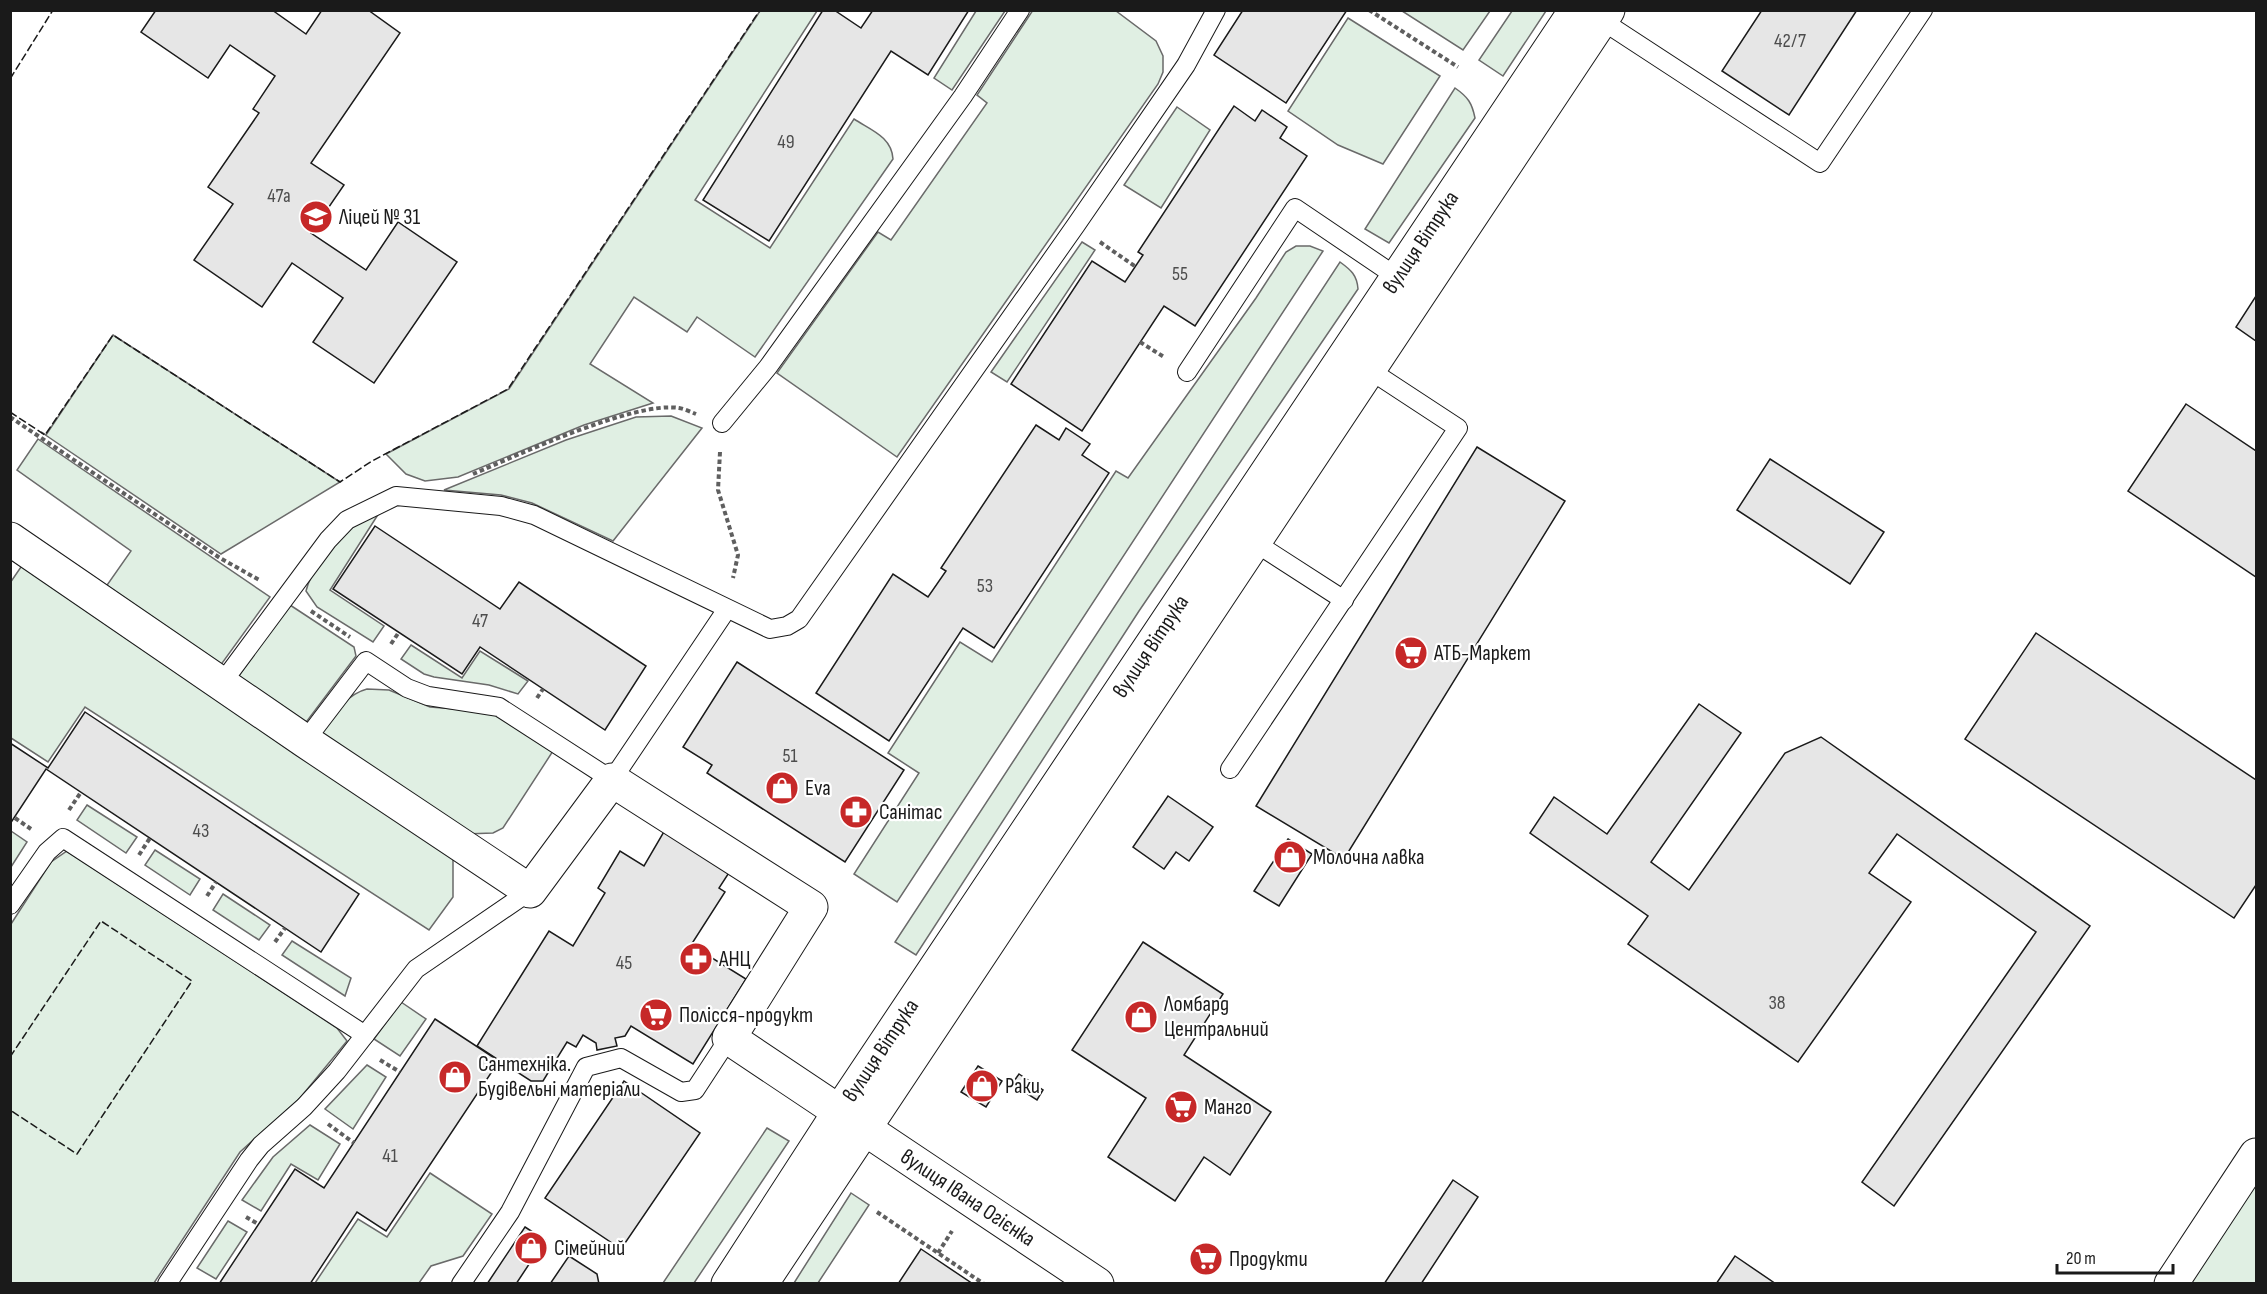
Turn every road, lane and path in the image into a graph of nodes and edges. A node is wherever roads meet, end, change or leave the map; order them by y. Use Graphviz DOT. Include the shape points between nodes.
graph roads {
  1 [pos="1020,10"];
  2 [pos="1215,10"];
  3 [pos="1369,10"];
  4 [pos="1923,10"];
  5 [pos="1595,14"];
  6 [pos="1458,67"];
  7 [pos="1076,225"];
  8 [pos="1136,267"];
  9 [pos="1397,277"];
  10 [pos="1368,369"];
  11 [pos="1187,372"];
  12 [pos="10,417"];
  13 [pos="722,423"];
  14 [pos="463,477"];
  15 [pos="10,539"];
  16 [pos="1254,542"];
  17 [pos="286,595"];
  18 [pos="1344,600"];
  19 [pos="727,609"];
  20 [pos="366,661"];
  21 [pos="222,683"];
  22 [pos="304,741"];
  23 [pos="1230,769"];
  24 [pos="612,780"];
  25 [pos="530,891"];
  26 [pos="10,905"];
  27 [pos="365,1035"];
  28 [pos="729,1038"];
  29 [pos="853,1120"];
  30 [pos="2256,1155"];
  31 [pos="877,1212"];
  32 [pos="955,1226"];
  33 [pos="938,1252"];
  34 [pos="167,1284"];
  35 [pos="461,1284"];
  36 [pos="728,1284"];
  37 [pos="761,1284"];
  38 [pos="984,1284"];
  39 [pos="1097,1284"];
  40 [pos="2171,1284"];
  1 -- 13 [label="lane" via="963,96 768,367"];
  2 -- 7 [label="lane" via="1186,65"];
  3 -- 6 [label="path"];
  4 -- 5 [label="lane" via="1820,163"];
  5 -- 9 [label="main road, вулиця Вітрука"];
  5 -- 10 [label="main road, вулиця Вітрука"];
  7 -- 8 [label="path"];
  7 -- 19 [label="lane" via="800,619 770,629"];
  9 -- 11 [label="lane" via="1294,208"];
  9 -- 29 [label="main road, вулиця Вітрука"];
  10 -- 16 [label="main road, вулиця Вітрука"];
  10 -- 18 [label="lane" via="1458,428"];
  12 -- 17 [label="path" via="220,558"];
  13 -- 14 [label="path" via="678,408 635,413"];
  13 -- 19 [label="path" via="718,490 738,555"];
  15 -- 21 [label="main road"];
  16 -- 18 [label="lane"];
  16 -- 29 [label="main road, вулиця Вітрука"];
  17 -- 19 [label="lane" via="347,520 396,496 501,506 534,514"];
  17 -- 20 [label="path" via="361,644"];
  17 -- 21 [label="lane"];
  18 -- 23 [label="lane"];
  19 -- 24 [label="lane"];
  20 -- 22 [label="lane"];
  20 -- 24 [label="lane" via="407,688 428,696 499,707"];
  21 -- 22 [label="main road"];
  22 -- 25 [label="main road"];
  24 -- 25 [label="main road"];
  24 -- 28 [label="main road" via="811,907"];
  25 -- 27 [label="lane" via="416,969"];
  26 -- 27 [label="lane" via="46,852 63,838"];
  27 -- 34 [label="lane" via="311,1100 249,1160"];
  28 -- 29 [label="main road, вулиця Івана Огієнка"];
  28 -- 35 [label="lane" via="695,1090 681,1092 621,1058 586,1067 510,1212"];
  29 -- 36 [label="main road, вулиця Вітрука"];
  29 -- 37 [label="main road, вулиця Вітрука"];
  29 -- 39 [label="main road, вулиця Івана Огієнка"];
  30 -- 40 [label="main road"];
  31 -- 33 [label="path"];
  32 -- 33 [label="path"];
  33 -- 38 [label="path"];
}
